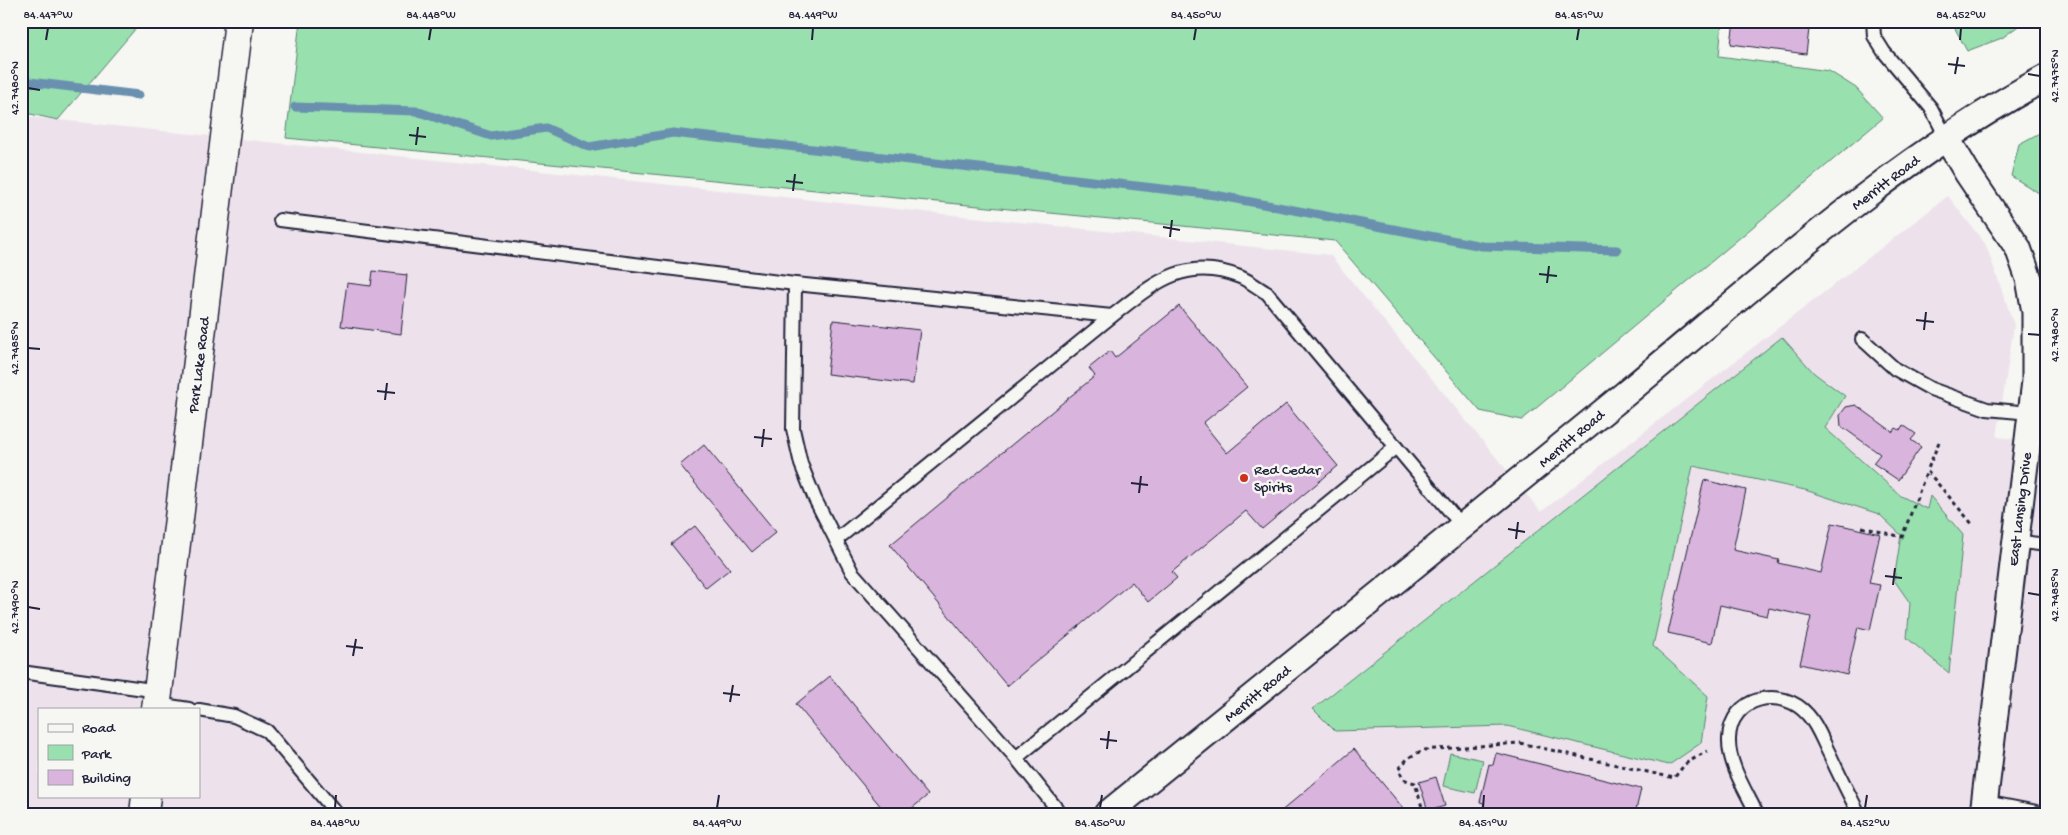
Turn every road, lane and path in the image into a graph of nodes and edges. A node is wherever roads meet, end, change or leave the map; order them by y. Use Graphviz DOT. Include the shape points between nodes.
graph roads {
  1 [pos="239,21"];
  2 [pos="1873,21"];
  3 [pos="2047,77"];
  4 [pos="1946,137"];
  5 [pos="280,220"];
  6 [pos="795,284"];
  7 [pos="1112,316"];
  8 [pos="1862,339"];
  9 [pos="2030,413"];
  10 [pos="1939,442"];
  11 [pos="1396,447"];
  12 [pos="1927,471"];
  13 [pos="1974,526"];
  14 [pos="1463,527"];
  15 [pos="1862,527"];
  16 [pos="836,540"];
  17 [pos="2014,541"];
  18 [pos="2047,545"];
  19 [pos="21,672"];
  20 [pos="157,701"];
  21 [pos="185,708"];
  22 [pos="200,710"];
  23 [pos="1712,748"];
  24 [pos="1016,758"];
  25 [pos="146,798"];
  26 [pos="1984,808"];
  27 [pos="144,814"];
  28 [pos="337,814"];
  29 [pos="1061,814"];
  30 [pos="1107,814"];
  31 [pos="1424,814"];
  32 [pos="1757,814"];
  33 [pos="1859,814"];
  34 [pos="2047,814"];
  1 -- 20 [label="street, Park Lake Road"];
  2 -- 4 [label="lane" via="1874,36 1884,52 1931,108"];
  3 -- 4 [label="street, Merritt Road"];
  4 -- 9 [label="street, East Lansing Drive" via="2018,248 2029,279 2036,345"];
  4 -- 14 [label="street, Merritt Road" via="1852,206"];
  5 -- 6 [label="lane"];
  6 -- 7 [label="lane"];
  6 -- 16 [label="lane" via="793,429 801,464"];
  7 -- 11 [label="lane" via="1148,287 1178,272 1210,270 1241,278 1267,293"];
  7 -- 16 [label="lane"];
  8 -- 9 [label="lane" via="1895,369 1931,389 1988,409"];
  9 -- 17 [label="street, East Lansing Drive"];
  10 -- 12 [label="path"];
  11 -- 14 [label="lane"];
  11 -- 24 [label="lane"];
  12 -- 13 [label="path"];
  12 -- 15 [label="path" via="1902,537"];
  14 -- 30 [label="street, Merritt Road"];
  16 -- 24 [label="lane" via="852,572"];
  17 -- 18 [label="lane"];
  17 -- 26 [label="street, East Lansing Drive"];
  19 -- 20 [label="lane"];
  20 -- 21 [label="lane"];
  22 -- 28 [label="lane" via="234,716 267,731"];
  23 -- 31 [label="path" via="1685,764 1674,778 1520,743 1423,750 1408,758 1399,770 1403,779 1415,783"];
  24 -- 29 [label="lane"];
  25 -- 27 [label="street"];
  26 -- 34 [label="lane"];
  32 -- 33 [label="lane" via="1730,754 1729,738 1731,725 1739,712 1766,697 1790,701 1807,714"];
}
